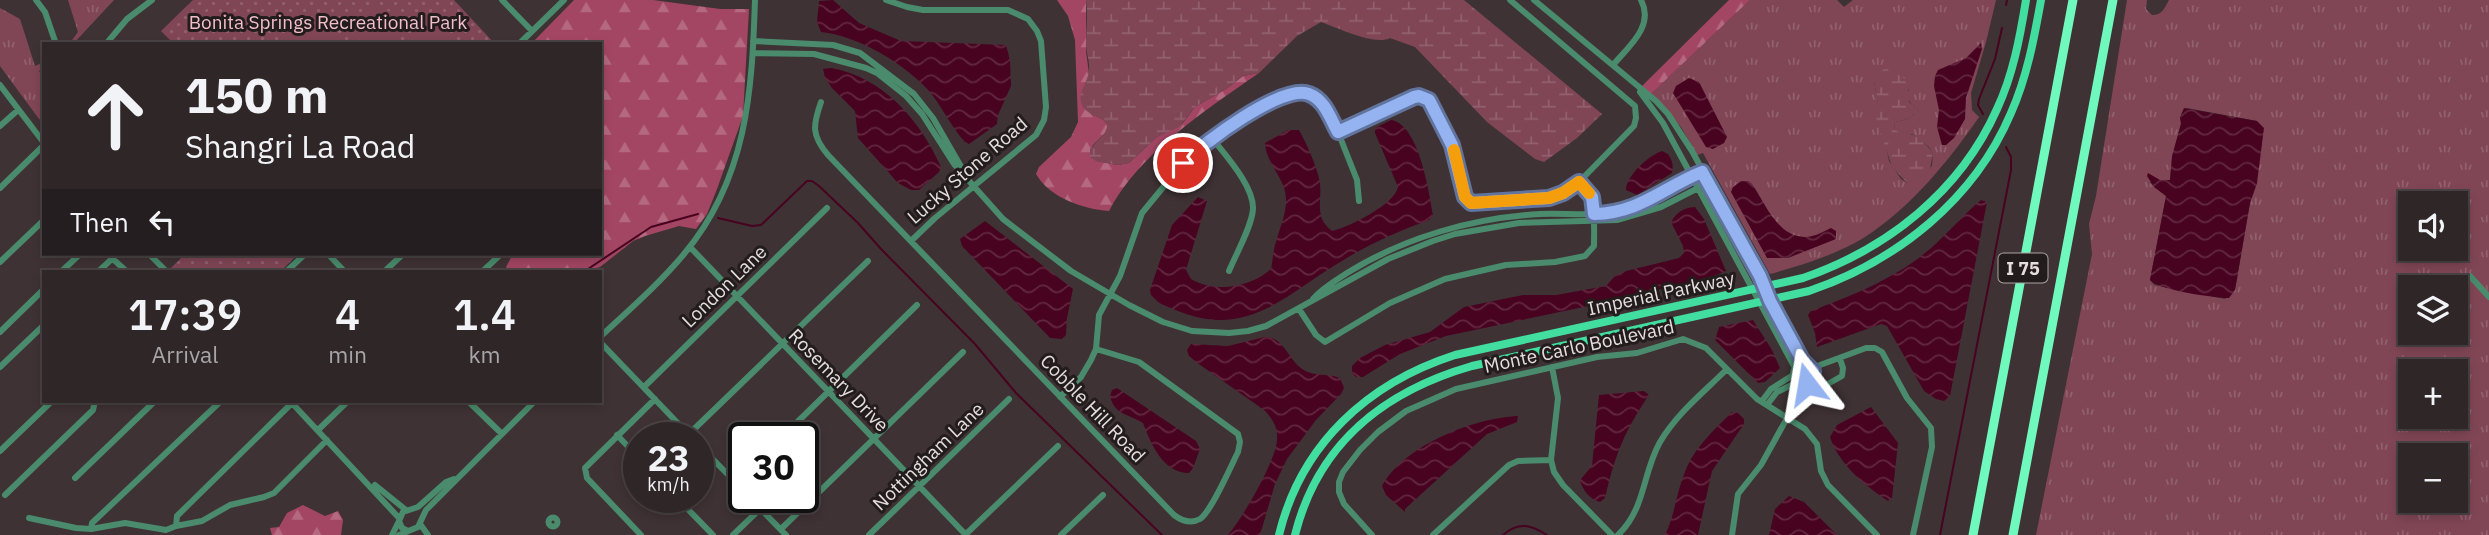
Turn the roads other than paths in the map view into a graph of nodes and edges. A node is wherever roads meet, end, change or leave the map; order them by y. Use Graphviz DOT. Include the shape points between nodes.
graph roads {
  1 [pos="36,0"];
  2 [pos="152,0"];
  3 [pos="502,0"];
  4 [pos="564,0"];
  5 [pos="755,0"];
  6 [pos="886,0"];
  7 [pos="1510,0"];
  8 [pos="1534,0"];
  9 [pos="1641,0"];
  10 [pos="2026,0"];
  11 [pos="2041,0"];
  12 [pos="2073,0"];
  13 [pos="2113,0"];
  14 [pos="532,31"];
  15 [pos="754,41"];
  16 [pos="55,42"];
  17 [pos="108,42"];
  18 [pos="521,42"];
  19 [pos="839,46"];
  20 [pos="855,51"];
  21 [pos="753,53"];
  22 [pos="835,58"];
  23 [pos="850,64"];
  24 [pos="1613,65"];
  25 [pos="1628,77"];
  26 [pos="0,85"];
  27 [pos="821,102"];
  28 [pos="18,110"];
  29 [pos="0,126"];
  30 [pos="1338,132"];
  31 [pos="1212,138"];
  32 [pos="42,141"];
  33 [pos="42,146"];
  34 [pos="1702,172"];
  35 [pos="965,175"];
  36 [pos="1692,176"];
  37 [pos="1579,182"];
  38 [pos="1708,183"];
  39 [pos="1675,185"];
  40 [pos="973,186"];
  41 [pos="1698,187"];
  42 [pos="0,188"];
  43 [pos="1661,192"];
  44 [pos="1681,195"];
  45 [pos="1359,201"];
  46 [pos="1667,203"];
  47 [pos="827,208"];
  48 [pos="1594,214"];
  49 [pos="42,222"];
  50 [pos="1594,222"];
  51 [pos="911,241"];
  52 [pos="690,247"];
  53 [pos="78,256"];
  54 [pos="114,256"];
  55 [pos="151,256"];
  56 [pos="303,256"];
  57 [pos="330,256"];
  58 [pos="401,256"];
  59 [pos="498,256"];
  60 [pos="868,261"];
  61 [pos="0,262"];
  62 [pos="63,270"];
  63 [pos="100,270"];
  64 [pos="165,270"];
  65 [pos="288,270"];
  66 [pos="343,270"];
  67 [pos="386,270"];
  68 [pos="483,270"];
  69 [pos="1229,271"];
  70 [pos="2470,276"];
  71 [pos="1763,286"];
  72 [pos="1754,289"];
  73 [pos="42,291"];
  74 [pos="1109,293"];
  75 [pos="737,296"];
  76 [pos="2489,297"];
  77 [pos="1312,300"];
  78 [pos="1770,301"];
  79 [pos="1760,302"];
  80 [pos="917,305"];
  81 [pos="1299,309"];
  82 [pos="42,327"];
  83 [pos="0,332"];
  84 [pos="602,338"];
  85 [pos="602,342"];
  86 [pos="783,343"];
  87 [pos="1096,349"];
  88 [pos="963,352"];
  89 [pos="1840,359"];
  90 [pos="1804,364"];
  91 [pos="0,367"];
  92 [pos="1552,367"];
  93 [pos="1812,368"];
  94 [pos="1727,369"];
  95 [pos="1794,372"];
  96 [pos="1798,382"];
  97 [pos="644,387"];
  98 [pos="829,391"];
  99 [pos="1060,397"];
  100 [pos="655,399"];
  101 [pos="1009,399"];
  102 [pos="50,403"];
  103 [pos="95,403"];
  104 [pos="153,403"];
  105 [pos="219,403"];
  106 [pos="290,403"];
  107 [pos="292,403"];
  108 [pos="346,403"];
  109 [pos="470,403"];
  110 [pos="533,403"];
  111 [pos="1764,403"];
  112 [pos="1788,417"];
  113 [pos="677,422"];
  114 [pos="705,422"];
  115 [pos="797,422"];
  116 [pos="318,430"];
  117 [pos="501,433"];
  118 [pos="617,435"];
  119 [pos="873,438"];
  120 [pos="327,440"];
  121 [pos="623,441"];
  122 [pos="1058,446"];
  123 [pos="0,451"];
  124 [pos="714,460"];
  125 [pos="1551,460"];
  126 [pos="358,472"];
  127 [pos="728,475"];
  128 [pos="75,478"];
  129 [pos="454,480"];
  130 [pos="919,486"];
  131 [pos="5,495"];
  132 [pos="1102,495"];
  133 [pos="408,510"];
  134 [pos="692,513"];
  135 [pos="757,513"];
  136 [pos="765,513"];
  137 [pos="100,517"];
  138 [pos="29,518"];
  139 [pos="399,520"];
  140 [pos="420,522"];
  141 [pos="105,525"];
  142 [pos="176,526"];
  143 [pos="553,526"];
  144 [pos="91,529"];
  145 [pos="780,529"];
  146 [pos="412,532"];
  147 [pos="392,535"];
  148 [pos="399,535"];
  149 [pos="428,535"];
  150 [pos="548,535"];
  151 [pos="641,535"];
  152 [pos="713,535"];
  153 [pos="733,535"];
  154 [pos="786,535"];
  155 [pos="869,535"];
  156 [pos="965,535"];
  157 [pos="1061,535"];
  158 [pos="1279,535"];
  159 [pos="1295,535"];
  160 [pos="1372,535"];
  161 [pos="1433,535"];
  162 [pos="1612,535"];
  163 [pos="1618,535"];
  164 [pos="1732,535"];
  165 [pos="1877,535"];
  166 [pos="1913,535"];
  167 [pos="1973,535"];
  168 [pos="2013,535"];
  1 -- 16 [label="street"];
  2 -- 17 [label="street"];
  3 -- 14 [label="street"];
  4 -- 14 [label="street"];
  5 -- 15 [label="street"];
  6 -- 40 [label="street, Lucky Stone Road" via="923,10 1013,11 1038,31 1044,120 1032,139"];
  7 -- 37 [label="street" via="1635,106 1631,130"];
  8 -- 24 [label="street"];
  9 -- 24 [label="street" via="1646,13 1643,30"];
  10 -- 71 [label="main road, Imperial Parkway" via="2014,62 1997,110 1952,180 1914,217 1868,250 1803,278"];
  11 -- 78 [label="main road, Imperial Parkway" via="2028,66 2010,116 1961,191 1923,229 1878,261 1828,285"];
  12 -- 167 [label="highway, I 75"];
  13 -- 168 [label="highway, I 75"];
  14 -- 18 [label="street"];
  15 -- 19 [label="street"];
  15 -- 21 [label="street"];
  19 -- 20 [label="street"];
  19 -- 22 [label="street"];
  20 -- 23 [label="street"];
  20 -- 35 [label="street" via="914,94"];
  21 -- 22 [label="street"];
  21 -- 52 [label="street" via="748,111 736,155 721,195"];
  22 -- 23 [label="street"];
  23 -- 35 [label="street" via="877,73 906,96"];
  24 -- 25 [label="street"];
  25 -- 34 [label="street" via="1668,114"];
  25 -- 36 [label="street" via="1663,123"];
  26 -- 28 [label="street"];
  27 -- 51 [label="street, Cobble Hill Road" via="814,128 824,149"];
  28 -- 29 [label="street"];
  28 -- 32 [label="street"];
  30 -- 31 [label="street" via="1321,102 1299,92 1281,97"];
  30 -- 37 [label="street" via="1414,97 1424,97 1448,136 1467,201 1549,198"];
  30 -- 45 [label="street" via="1357,180"];
  31 -- 69 [label="street" via="1252,202 1252,217"];
  31 -- 74 [label="street" via="1183,163 1144,210 1120,276"];
  33 -- 42 [label="street"];
  34 -- 36 [label="street"];
  34 -- 38 [label="street"];
  35 -- 40 [label="street"];
  36 -- 39 [label="street"];
  36 -- 41 [label="street"];
  37 -- 48 [label="street" via="1592,197"];
  38 -- 41 [label="street"];
  38 -- 71 [label="street"];
  39 -- 43 [label="street"];
  39 -- 44 [label="street"];
  40 -- 51 [label="street, Lucky Stone Road"];
  40 -- 74 [label="street" via="1024,237"];
  41 -- 44 [label="street"];
  41 -- 72 [label="street"];
  43 -- 46 [label="street"];
  43 -- 48 [label="street" via="1626,210"];
  44 -- 46 [label="street"];
  46 -- 50 [label="street" via="1617,220"];
  47 -- 75 [label="street, London Lane"];
  48 -- 50 [label="street"];
  48 -- 77 [label="street" via="1509,217 1445,230 1372,259"];
  49 -- 61 [label="street"];
  50 -- 77 [label="street" via="1519,223 1455,234 1388,259"];
  50 -- 81 [label="street" via="1594,246 1586,256 1506,265 1445,279 1390,303 1329,340 1320,340"];
  51 -- 99 [label="street, Cobble Hill Road"];
  52 -- 75 [label="street, Rosemary Drive"];
  52 -- 84 [label="street"];
  53 -- 62 [label="street"];
  54 -- 63 [label="street"];
  55 -- 64 [label="street"];
  56 -- 65 [label="street"];
  57 -- 66 [label="street"];
  58 -- 67 [label="street"];
  59 -- 68 [label="street"];
  60 -- 86 [label="street"];
  70 -- 76 [label="street"];
  71 -- 72 [label="main road, Imperial Parkway"];
  71 -- 78 [label="street"];
  72 -- 79 [label="street"];
  72 -- 158 [label="main road, Imperial Parkway" via="1423,365 1367,398 1321,445 1295,490"];
  73 -- 83 [label="street"];
  74 -- 81 [label="street" via="1163,322 1211,333 1248,331"];
  74 -- 87 [label="street" via="1099,315"];
  75 -- 86 [label="street, Rosemary Drive"];
  75 -- 97 [label="street, London Lane"];
  77 -- 81 [label="street"];
  78 -- 79 [label="main road, Imperial Parkway"];
  78 -- 90 [label="street"];
  79 -- 95 [label="street"];
  79 -- 159 [label="main road, Imperial Parkway" via="1495,360 1410,388 1352,432 1329,460 1312,489"];
  80 -- 98 [label="street"];
  82 -- 91 [label="street"];
  85 -- 97 [label="street"];
  86 -- 98 [label="street, Rosemary Drive"];
  86 -- 114 [label="street"];
  87 -- 99 [label="street" via="1084,372"];
  87 -- 99 [label="street, Cobble Hill Road" via="1139,362 1238,434 1238,452 1205,514 1191,522 1174,515"];
  88 -- 119 [label="street"];
  89 -- 93 [label="street"];
  89 -- 112 [label="street" via="1842,376 1798,400"];
  89 -- 166 [label="street" via="1866,348 1882,352 1907,398 1931,428 1932,447"];
  90 -- 93 [label="street"];
  90 -- 95 [label="street"];
  92 -- 94 [label="street, Monte Carlo Boulevard" via="1637,354 1683,340 1706,348"];
  92 -- 125 [label="street" via="1558,398"];
  92 -- 160 [label="street, Monte Carlo Boulevard" via="1440,394 1406,411 1369,440 1343,472 1338,487 1344,504"];
  93 -- 96 [label="street" via="1809,382"];
  94 -- 111 [label="street, Monte Carlo Boulevard"];
  94 -- 163 [label="street" via="1665,434 1637,512"];
  95 -- 96 [label="street"];
  95 -- 111 [label="street" via="1771,389"];
  96 -- 111 [label="street"];
  97 -- 100 [label="street"];
  98 -- 115 [label="street"];
  98 -- 119 [label="street, Rosemary Drive"];
  100 -- 113 [label="street"];
  100 -- 118 [label="street"];
  101 -- 130 [label="street, Nottingham Lane"];
  102 -- 123 [label="street"];
  103 -- 131 [label="street" via="93,410"];
  104 -- 128 [label="street"];
  105 -- 137 [label="street"];
  106 -- 142 [label="street" via="177,516"];
  107 -- 116 [label="street"];
  108 -- 116 [label="street"];
  109 -- 117 [label="street"];
  110 -- 117 [label="street"];
  111 -- 112 [label="street, Monte Carlo Boulevard"];
  112 -- 164 [label="street" via="1738,494"];
  112 -- 165 [label="street, Monte Carlo Boulevard" via="1817,444 1828,485"];
  116 -- 120 [label="street"];
  117 -- 129 [label="street"];
  118 -- 121 [label="street"];
  118 -- 151 [label="street" via="588,464 585,473"];
  119 -- 130 [label="street, Rosemary Drive"];
  119 -- 145 [label="street"];
  120 -- 126 [label="street"];
  120 -- 142 [label="street" via="274,492 230,505 202,521"];
  122 -- 156 [label="street"];
  124 -- 127 [label="street"];
  125 -- 161 [label="street" via="1508,465"];
  125 -- 162 [label="street" via="1558,479"];
  126 -- 133 [label="street"];
  126 -- 139 [label="street"];
  129 -- 133 [label="street"];
  129 -- 140 [label="street"];
  130 -- 155 [label="street, Nottingham Lane"];
  130 -- 156 [label="street, Rosemary Drive"];
  132 -- 157 [label="street"];
  133 -- 139 [label="street"];
  133 -- 140 [label="street" via="418,514"];
  134 -- 152 [label="street"];
  135 -- 153 [label="street"];
  136 -- 145 [label="street"];
  137 -- 141 [label="street"];
  137 -- 144 [label="street"];
  138 -- 144 [label="street"];
  139 -- 146 [label="street" via="402,528"];
  139 -- 147 [label="street"];
  140 -- 146 [label="street"];
  140 -- 149 [label="street"];
  141 -- 142 [label="street" via="130,523 162,531"];
  141 -- 144 [label="street"];
  143 -- 150 [label="street"];
  145 -- 154 [label="street"];
  146 -- 148 [label="street"];
}
